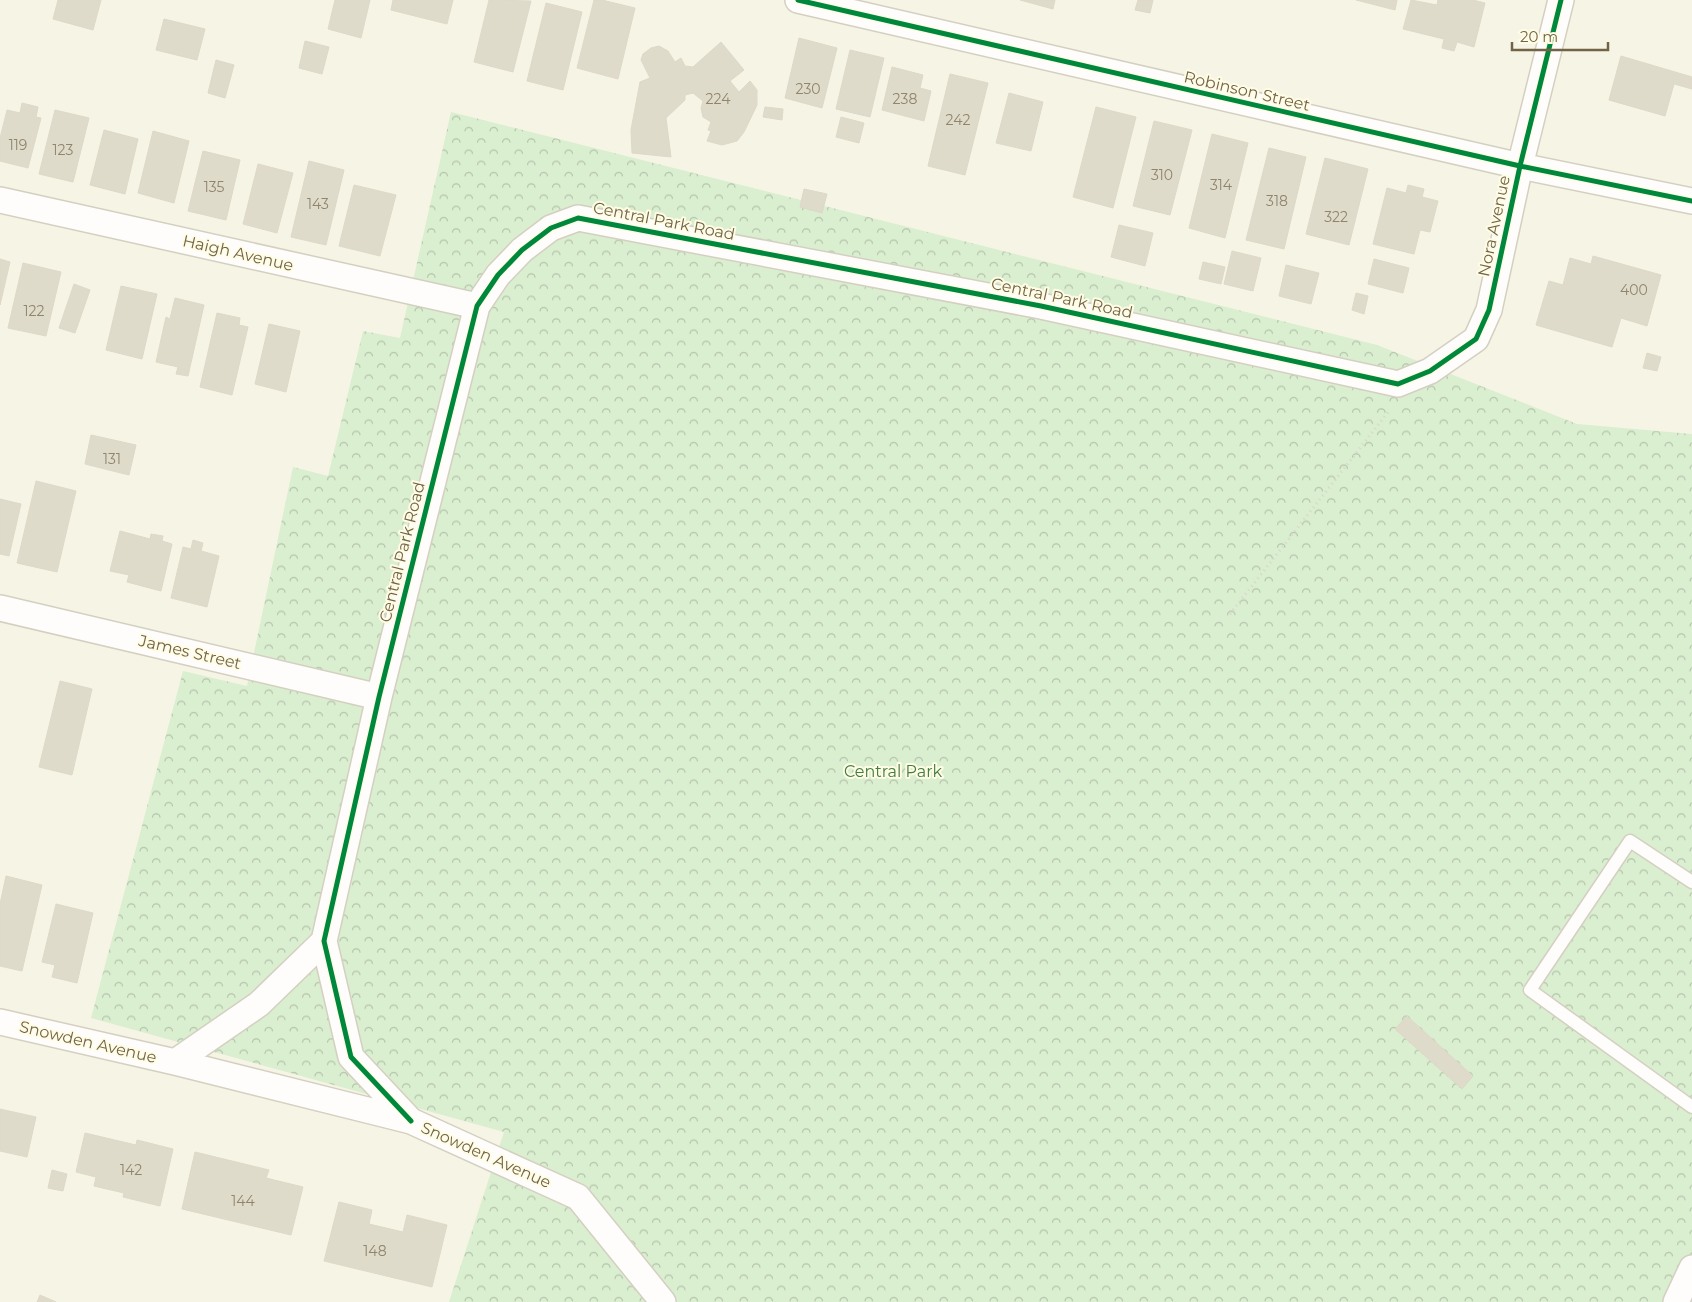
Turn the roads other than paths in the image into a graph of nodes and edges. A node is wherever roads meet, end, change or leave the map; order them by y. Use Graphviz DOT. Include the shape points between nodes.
graph roads {
  1 [pos="798,0"];
  2 [pos="1562,0"];
  3 [pos="1520,166"];
  4 [pos="0,200"];
  5 [pos="1692,201"];
  6 [pos="477,306"];
  7 [pos="1476,339"];
  8 [pos="0,608"];
  9 [pos="379,697"];
  10 [pos="1692,882"];
  11 [pos="324,941"];
  12 [pos="0,1022"];
  13 [pos="175,1062"];
  14 [pos="1692,1106"];
  15 [pos="411,1121"];
  16 [pos="1692,1268"];
  17 [pos="663,1302"];
  18 [pos="1676,1302"];
  1 -- 3 [label="street, Robinson Street"];
  2 -- 3 [label="street, Nora Avenue"];
  3 -- 5 [label="street, Robinson Street"];
  3 -- 7 [label="street, Nora Avenue" via="1489,310"];
  4 -- 6 [label="street, Haigh Avenue"];
  6 -- 7 [label="street, Central Park Road" via="522,250 551,228 578,218 1041,306 1398,384 1430,371"];
  6 -- 9 [label="street, Central Park Road"];
  8 -- 9 [label="street, James Street"];
  9 -- 11 [label="street, Central Park Road"];
  10 -- 14 [label="lane" via="1630,841 1530,990"];
  11 -- 13 [label="street, Snowden Avenue" via="259,1004"];
  11 -- 15 [label="street, Central Park Road" via="351,1057"];
  12 -- 13 [label="street, Snowden Avenue"];
  13 -- 15 [label="street, Snowden Avenue"];
  15 -- 17 [label="street, Snowden Avenue" via="578,1197"];
  16 -- 18 [label="street"];
}
